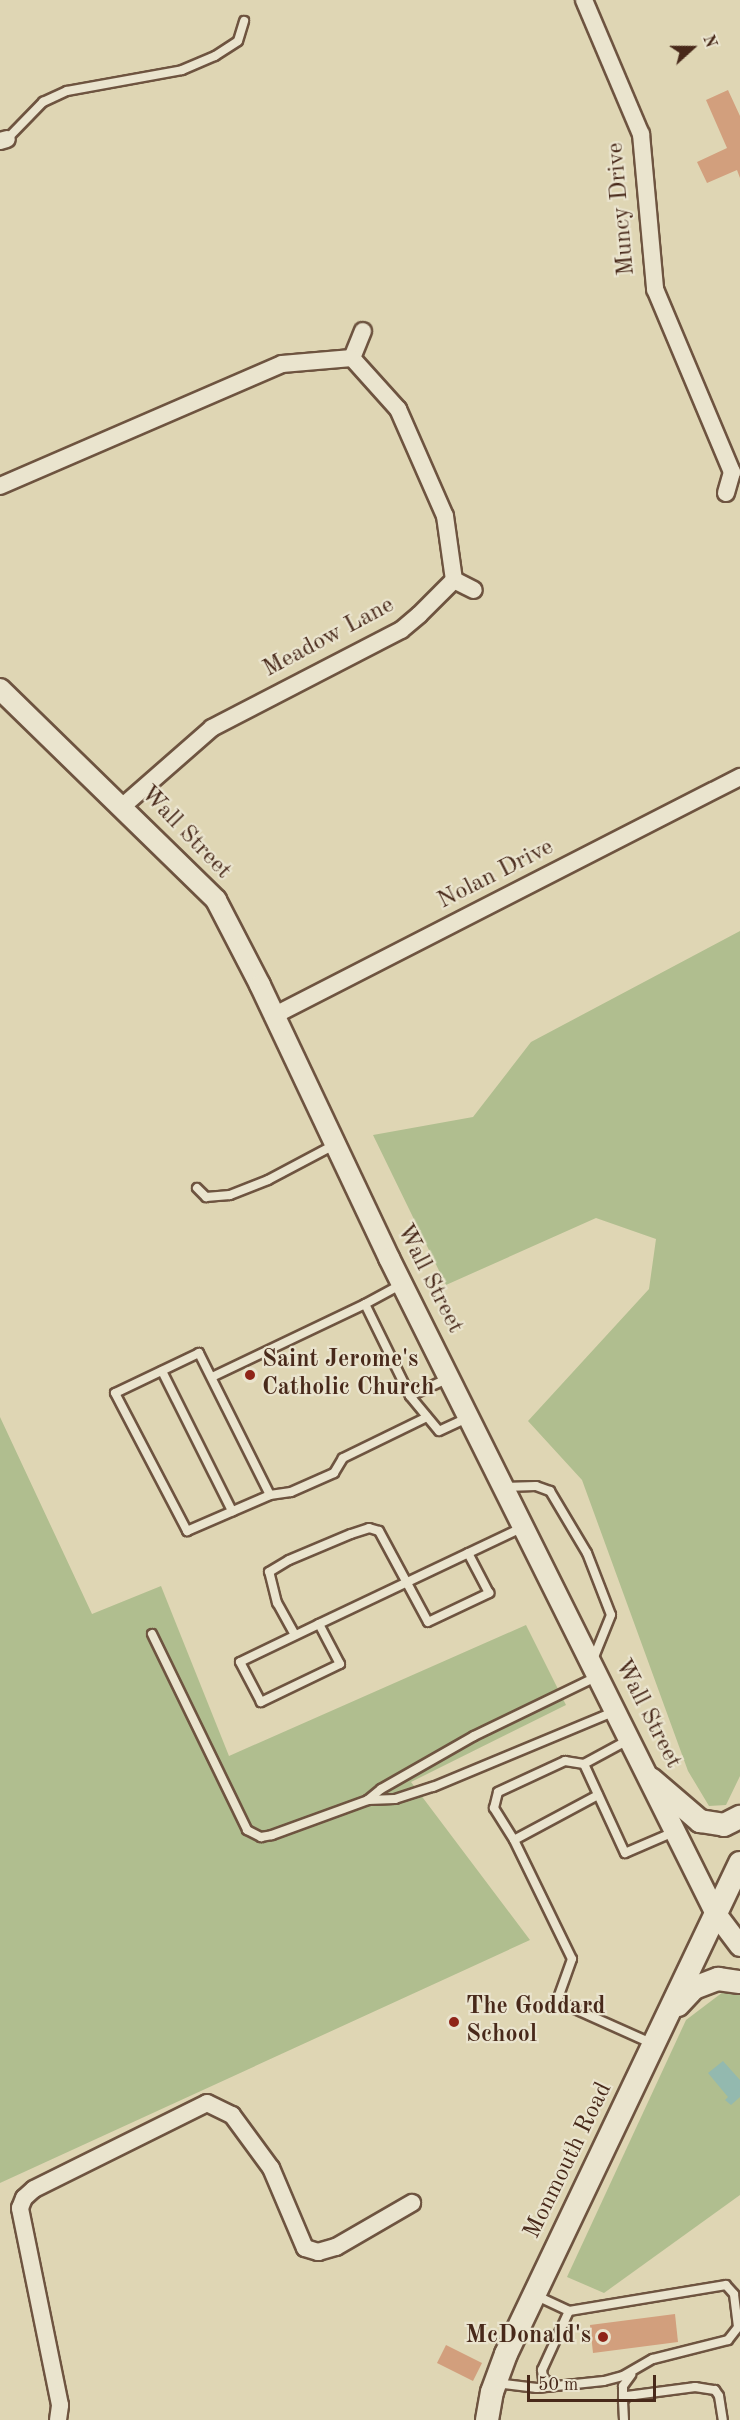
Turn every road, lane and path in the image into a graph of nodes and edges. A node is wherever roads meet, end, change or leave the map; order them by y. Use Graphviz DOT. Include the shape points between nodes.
graph roads {
  1 [pos="584,0"];
  2 [pos="244,21"];
  3 [pos="3,140"];
  4 [pos="363,332"];
  5 [pos="352,358"];
  6 [pos="736,470"];
  7 [pos="0,486"];
  8 [pos="726,493"];
  9 [pos="454,580"];
  10 [pos="474,590"];
  11 [pos="0,689"];
  12 [pos="740,777"];
  13 [pos="123,806"];
  14 [pos="273,1016"];
  15 [pos="334,1144"];
  16 [pos="197,1188"];
  17 [pos="402,1284"];
  18 [pos="365,1304"];
  19 [pos="162,1371"];
  20 [pos="212,1377"];
  21 [pos="450,1378"];
  22 [pos="410,1396"];
  23 [pos="427,1417"];
  24 [pos="469,1417"];
  25 [pos="504,1487"];
  26 [pos="270,1494"];
  27 [pos="232,1511"];
  28 [pos="524,1527"];
  29 [pos="468,1553"];
  30 [pos="408,1582"];
  31 [pos="319,1624"];
  32 [pos="152,1634"];
  33 [pos="295,1635"];
  34 [pos="596,1669"];
  35 [pos="617,1711"];
  36 [pos="631,1739"];
  37 [pos="584,1764"];
  38 [pos="651,1779"];
  39 [pos="598,1795"];
  40 [pos="368,1800"];
  41 [pos="740,1817"];
  42 [pos="676,1831"];
  43 [pos="514,1840"];
  44 [pos="740,1863"];
  45 [pos="716,1914"];
  46 [pos="740,1946"];
  47 [pos="740,1982"];
  48 [pos="668,2015"];
  49 [pos="654,2044"];
  50 [pos="412,2203"];
  51 [pos="534,2295"];
  52 [pos="569,2311"];
  53 [pos="643,2365"];
  54 [pos="493,2387"];
  55 [pos="557,2387"];
  56 [pos="623,2388"];
  57 [pos="633,2394"];
  58 [pos="623,2402"];
  59 [pos="58,2420"];
  60 [pos="473,2420"];
  61 [pos="487,2420"];
  62 [pos="624,2420"];
  63 [pos="723,2420"];
  1 -- 6 [label="street, Muncy Drive" via="641,134 655,289"];
  2 -- 3 [label="lane" via="238,41 214,56 182,70 67,91 43,102"];
  4 -- 5 [label="street"];
  5 -- 7 [label="street" via="282,364"];
  5 -- 9 [label="street" via="388,394 406,424 445,516"];
  6 -- 8 [label="street"];
  9 -- 10 [label="street"];
  9 -- 13 [label="street, Meadow Lane" via="401,630 212,728"];
  11 -- 13 [label="street, Wall Street"];
  12 -- 14 [label="street, Nolan Drive"];
  13 -- 14 [label="street, Wall Street" via="216,900"];
  14 -- 15 [label="street, Wall Street"];
  15 -- 16 [label="lane" via="268,1180 230,1195 206,1197"];
  15 -- 17 [label="street, Wall Street"];
  17 -- 18 [label="lane"];
  17 -- 21 [label="street, Wall Street"];
  18 -- 20 [label="lane"];
  18 -- 22 [label="lane"];
  19 -- 20 [label="lane" via="200,1353"];
  19 -- 27 [label="lane"];
  19 -- 27 [label="lane" via="115,1393 187,1531"];
  20 -- 26 [label="lane"];
  21 -- 22 [label="lane"];
  21 -- 24 [label="street, Wall Street"];
  22 -- 23 [label="lane"];
  23 -- 24 [label="lane" via="438,1431"];
  23 -- 26 [label="lane" via="343,1458 334,1473 291,1492"];
  24 -- 25 [label="street, Wall Street"];
  25 -- 28 [label="street, Wall Street"];
  25 -- 34 [label="lane" via="536,1486 550,1491 587,1553 611,1616"];
  26 -- 27 [label="lane"];
  28 -- 29 [label="lane"];
  28 -- 34 [label="street, Wall Street"];
  29 -- 30 [label="lane"];
  29 -- 30 [label="lane" via="489,1593 428,1622"];
  30 -- 31 [label="lane"];
  30 -- 33 [label="lane" via="379,1531 369,1528 289,1560 269,1572 277,1603"];
  31 -- 33 [label="lane"];
  31 -- 33 [label="lane" via="340,1664 261,1702 240,1662"];
  32 -- 40 [label="lane" via="247,1830 261,1837 272,1835"];
  34 -- 35 [label="street, Wall Street"];
  34 -- 40 [label="lane"];
  35 -- 36 [label="street, Wall Street"];
  35 -- 40 [label="lane" via="433,1787 395,1799"];
  36 -- 37 [label="lane"];
  36 -- 38 [label="street, Wall Street"];
  37 -- 39 [label="lane"];
  37 -- 43 [label="lane" via="565,1761 498,1792 494,1808"];
  38 -- 41 [label="main road" via="700,1821 724,1825"];
  38 -- 42 [label="street, Wall Street"];
  39 -- 42 [label="lane" via="625,1853"];
  39 -- 43 [label="lane"];
  42 -- 45 [label="street, Wall Street"];
  43 -- 49 [label="lane" via="572,1959 557,2001"];
  44 -- 45 [label="main road, Monmouth Road"];
  45 -- 46 [label="street, Wall Street"];
  45 -- 48 [label="main road, Monmouth Road"];
  47 -- 48 [label="main road" via="718,1979 694,1988"];
  48 -- 49 [label="main road, Monmouth Road"];
  49 -- 51 [label="main road, Monmouth Road"];
  50 -- 59 [label="street" via="336,2247 318,2252 305,2248 271,2168 232,2115 207,2103 33,2189 20,2208 60,2405"];
  51 -- 52 [label="lane"];
  51 -- 54 [label="main road, Monmouth Road"];
  52 -- 53 [label="lane" via="718,2284 729,2287 738,2324 734,2335"];
  52 -- 55 [label="lane" via="542,2370 546,2382"];
  53 -- 55 [label="lane" via="623,2376"];
  53 -- 56 [label="lane"];
  54 -- 55 [label="lane"];
  54 -- 60 [label="main road"];
  54 -- 61 [label="main road, Monmouth Road"];
  56 -- 57 [label="lane" via="625,2394"];
  56 -- 58 [label="lane"];
  57 -- 58 [label="lane"];
  57 -- 63 [label="lane" via="708,2388 719,2396"];
  58 -- 62 [label="lane"];
}
